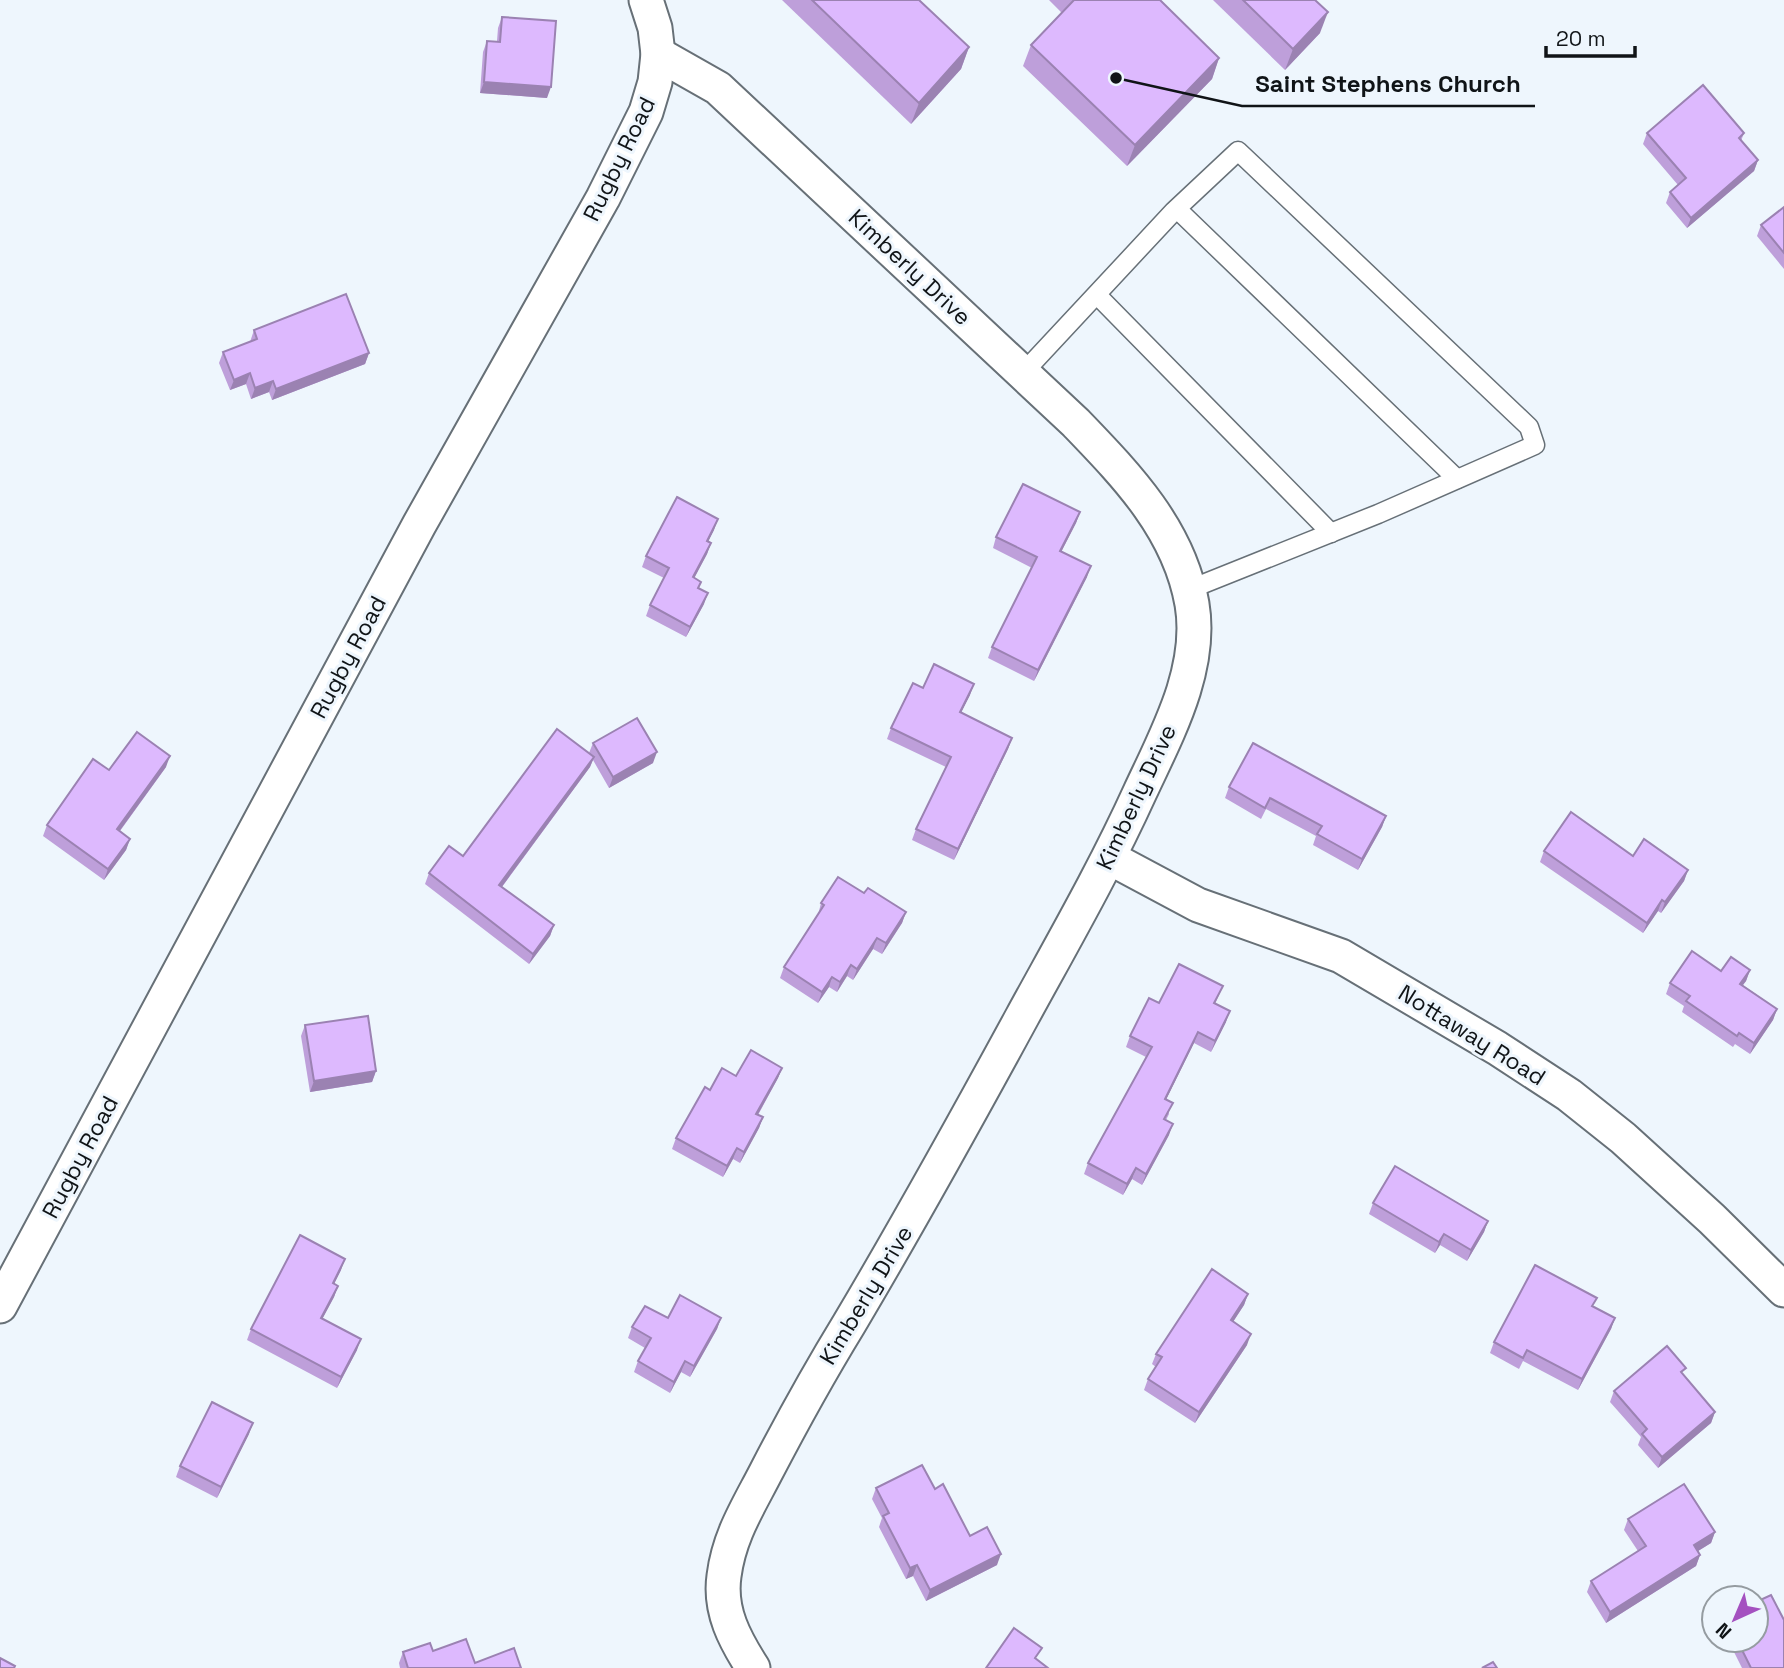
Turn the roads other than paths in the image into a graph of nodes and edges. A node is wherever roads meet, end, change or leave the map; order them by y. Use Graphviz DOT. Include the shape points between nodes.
graph roads {
  1 [pos="646,0"];
  2 [pos="658,54"];
  3 [pos="1177,209"];
  4 [pos="1097,295"];
  5 [pos="1023,373"];
  6 [pos="1457,479"];
  7 [pos="1331,533"];
  8 [pos="1188,590"];
  9 [pos="1110,858"];
  10 [pos="1784,1290"];
  11 [pos="0,1306"];
  12 [pos="752,1668"];
  1 -- 2 [label="street, Rugby Road"];
  2 -- 5 [label="street, Kimberly Drive" via="718,88"];
  2 -- 11 [label="street, Rugby Road" via="646,112 603,198 419,525"];
  3 -- 4 [label="lane"];
  3 -- 6 [label="lane"];
  3 -- 6 [label="lane" via="1238,151 1529,427 1535,446"];
  4 -- 5 [label="lane"];
  4 -- 7 [label="lane"];
  5 -- 8 [label="street, Kimberly Drive" via="1125,473 1152,508 1181,562"];
  6 -- 7 [label="lane"];
  7 -- 8 [label="lane"];
  8 -- 9 [label="street, Kimberly Drive" via="1193,653 1185,684 1169,730"];
  9 -- 10 [label="street, Nottaway Road" via="1198,905 1341,956 1497,1048 1623,1139"];
  9 -- 12 [label="street, Kimberly Drive" via="907,1227 804,1399 733,1535 723,1579 725,1609 735,1641"];
}
